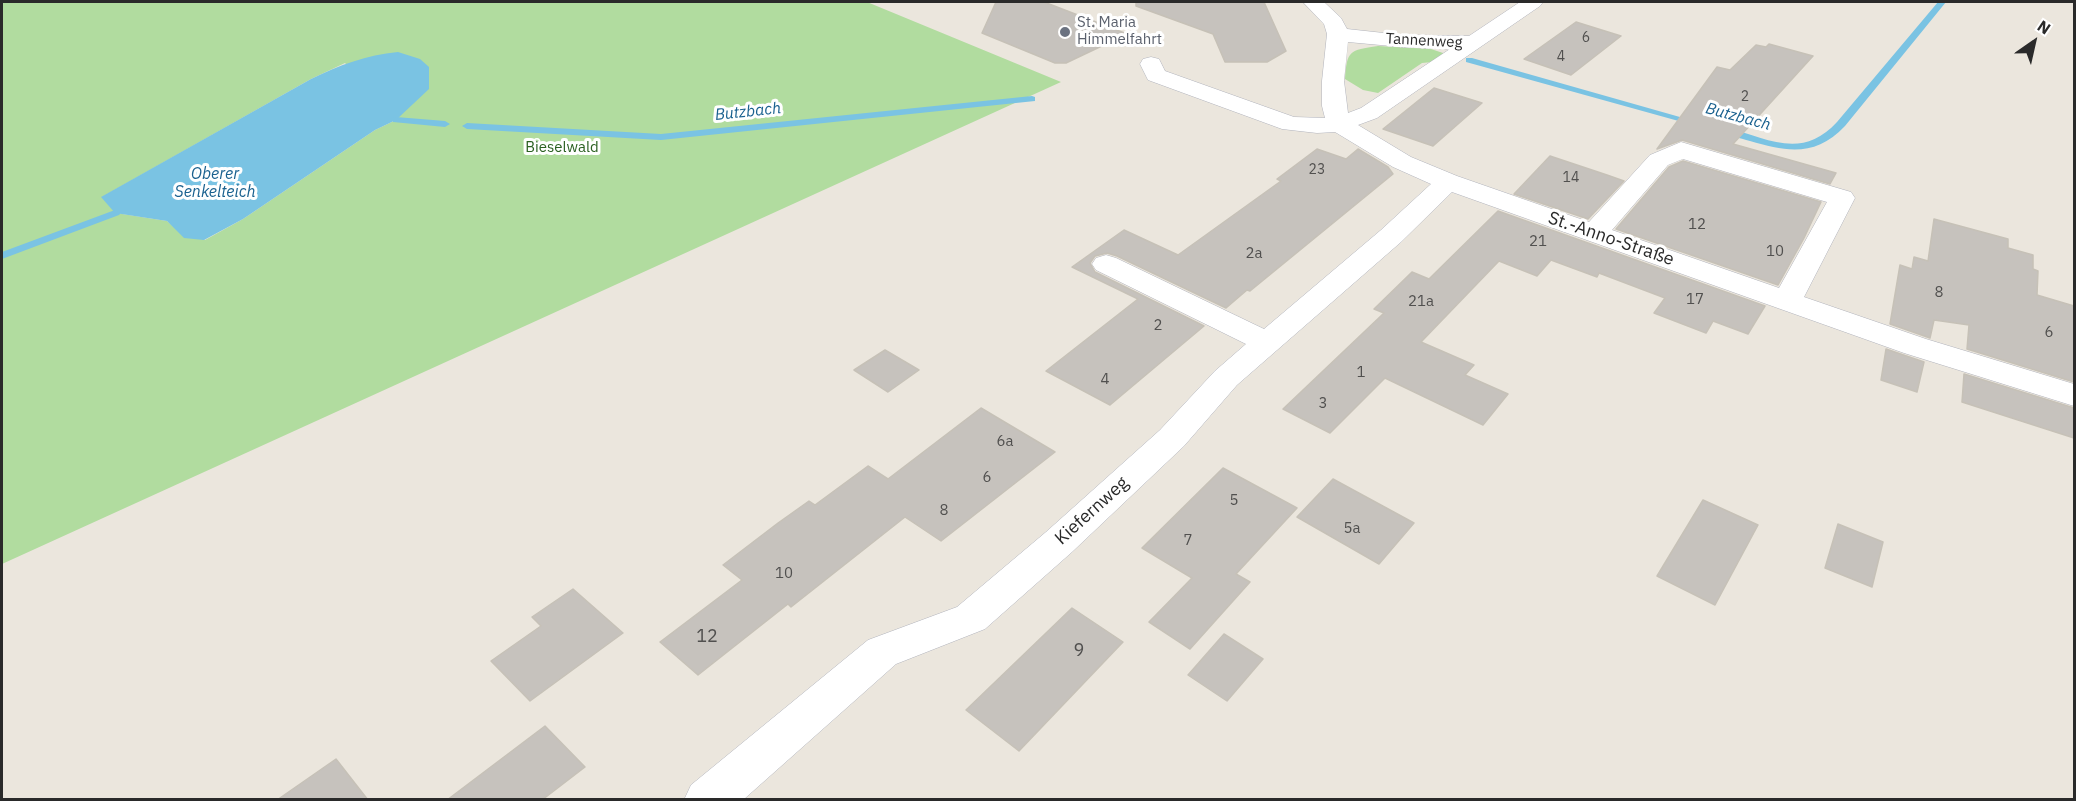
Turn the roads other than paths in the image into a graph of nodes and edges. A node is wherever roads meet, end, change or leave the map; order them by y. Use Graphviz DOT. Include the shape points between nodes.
graph roads {
  1 [pos="1313,2"];
  2 [pos="1533,2"];
  3 [pos="1338,34"];
  4 [pos="1474,43"];
  5 [pos="1153,70"];
  6 [pos="1339,124"];
  7 [pos="1448,182"];
  8 [pos="1594,233"];
  9 [pos="1106,264"];
  10 [pos="1787,301"];
  11 [pos="1266,342"];
  12 [pos="2074,395"];
  13 [pos="707,800"];
  1 -- 3 [label="street" via="1334,22"];
  2 -- 4 [label="street, Tannenweg"];
  3 -- 4 [label="street, Tannenweg"];
  3 -- 6 [label="street" via="1334,98"];
  4 -- 6 [label="street" via="1369,113"];
  5 -- 6 [label="street" via="1291,124"];
  6 -- 7 [label="street, St.-Anno-Straße" via="1402,162"];
  7 -- 8 [label="street, St.-Anno-Straße"];
  7 -- 11 [label="street, Kiefernweg"];
  8 -- 10 [label="street, St.-Anno-Straße"];
  8 -- 10 [label="street" via="1659,160 1682,150 1842,198"];
  9 -- 11 [label="street"];
  10 -- 12 [label="street, St.-Anno-Straße"];
  11 -- 13 [label="street, Kiefernweg" via="1226,378 1172,438 971,618 882,652"];
}
